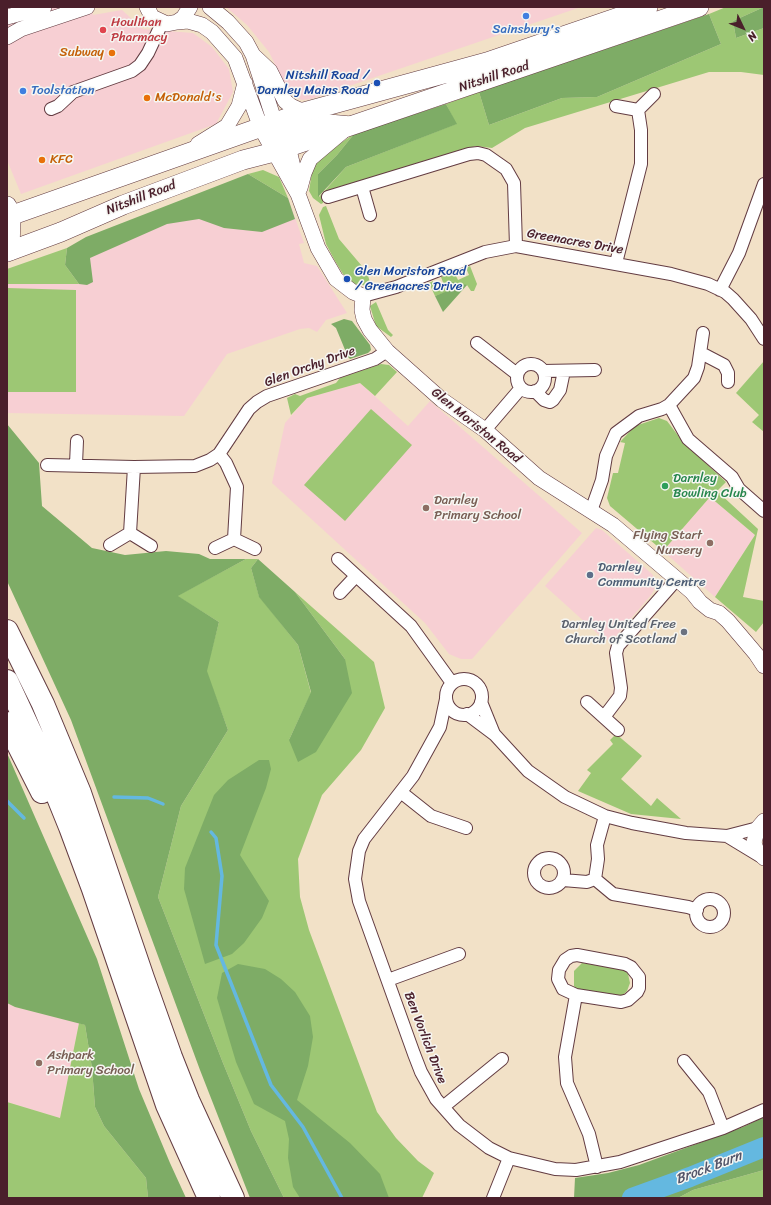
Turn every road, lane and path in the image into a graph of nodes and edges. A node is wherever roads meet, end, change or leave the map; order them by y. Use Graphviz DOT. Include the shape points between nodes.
graph roads {
  1 [pos="44,7"];
  2 [pos="87,7"];
  3 [pos="190,7"];
  4 [pos="210,7"];
  5 [pos="648,7"];
  6 [pos="699,7"];
  7 [pos="144,9"];
  8 [pos="7,17"];
  9 [pos="177,22"];
  10 [pos="162,23"];
  11 [pos="7,36"];
  12 [pos="254,55"];
  13 [pos="245,83"];
  14 [pos="654,94"];
  15 [pos="616,106"];
  16 [pos="51,109"];
  17 [pos="638,110"];
  18 [pos="304,112"];
  19 [pos="352,124"];
  20 [pos="274,137"];
  21 [pos="174,158"];
  22 [pos="764,184"];
  23 [pos="362,187"];
  24 [pos="298,194"];
  25 [pos="328,197"];
  26 [pos="8,213"];
  27 [pos="370,215"];
  28 [pos="516,246"];
  29 [pos="8,250"];
  30 [pos="616,263"];
  31 [pos="720,290"];
  32 [pos="363,296"];
  33 [pos="703,332"];
  34 [pos="764,339"];
  35 [pos="477,343"];
  36 [pos="387,351"];
  37 [pos="701,353"];
  38 [pos="595,370"];
  39 [pos="543,371"];
  40 [pos="564,371"];
  41 [pos="517,374"];
  42 [pos="728,382"];
  43 [pos="521,388"];
  44 [pos="535,391"];
  45 [pos="669,405"];
  46 [pos="485,430"];
  47 [pos="77,441"];
  48 [pos="218,454"];
  49 [pos="76,464"];
  50 [pos="47,465"];
  51 [pos="134,467"];
  52 [pos="764,510"];
  53 [pos="591,511"];
  54 [pos="130,533"];
  55 [pos="234,538"];
  56 [pos="110,545"];
  57 [pos="151,546"];
  58 [pos="215,548"];
  59 [pos="255,549"];
  60 [pos="338,559"];
  61 [pos="356,576"];
  62 [pos="677,579"];
  63 [pos="340,593"];
  64 [pos="7,631"];
  65 [pos="764,666"];
  66 [pos="7,681"];
  67 [pos="452,683"];
  68 [pos="446,699"];
  69 [pos="481,702"];
  70 [pos="587,702"];
  71 [pos="464,714"];
  72 [pos="604,717"];
  73 [pos="7,723"];
  74 [pos="440,727"];
  75 [pos="618,730"];
  76 [pos="495,735"];
  77 [pos="402,793"];
  78 [pos="605,816"];
  79 [pos="761,824"];
  80 [pos="466,828"];
  81 [pos="727,836"];
  82 [pos="762,857"];
  83 [pos="595,879"];
  84 [pos="562,880"];
  85 [pos="93,889"];
  86 [pos="697,910"];
  87 [pos="459,954"];
  88 [pos="388,980"];
  89 [pos="576,995"];
  90 [pos="502,1059"];
  91 [pos="684,1062"];
  92 [pos="443,1107"];
  93 [pos="764,1110"];
  94 [pos="723,1128"];
  95 [pos="509,1158"];
  96 [pos="596,1167"];
  97 [pos="209,1198"];
  98 [pos="233,1198"];
  99 [pos="493,1198"];
  1 -- 8 [label="street"];
  2 -- 11 [label="street"];
  3 -- 9 [label="street"];
  4 -- 12 [label="street" via="228,22"];
  5 -- 18 [label="main road, Nitshill Road" via="487,62"];
  6 -- 19 [label="main road, Nitshill Road"];
  7 -- 10 [label="street"];
  9 -- 10 [label="street"];
  9 -- 13 [label="street" via="188,21 202,25 212,32 235,58"];
  10 -- 16 [label="street" via="140,65 132,71 73,92"];
  12 -- 18 [label="street" via="270,71 285,102"];
  12 -- 20 [label="street"];
  13 -- 20 [label="street"];
  13 -- 21 [label="street" via="237,111 227,126"];
  14 -- 17 [label="street"];
  15 -- 17 [label="street"];
  17 -- 30 [label="street" via="641,164"];
  18 -- 20 [label="main road, Nitshill Road"];
  19 -- 20 [label="main road, Nitshill Road"];
  19 -- 24 [label="street" via="310,159"];
  20 -- 21 [label="main road, Nitshill Road"];
  20 -- 24 [label="street" via="296,171"];
  20 -- 29 [label="main road, Nitshill Road" via="243,160 104,212 61,232"];
  21 -- 26 [label="main road, Nitshill Road"];
  22 -- 31 [label="street" via="739,253"];
  23 -- 25 [label="street"];
  23 -- 27 [label="street"];
  23 -- 28 [label="street" via="469,154 486,155 506,169 514,183"];
  24 -- 32 [label="street" via="312,235 327,267 344,286"];
  26 -- 29 [label="main road, Nitshill Road"];
  28 -- 30 [label="street, Greenacres Drive"];
  28 -- 32 [label="street, Greenacres Drive" via="485,252 396,287"];
  30 -- 31 [label="street, Greenacres Drive" via="694,280"];
  31 -- 34 [label="street, Greenacres Drive" via="733,299 751,319"];
  32 -- 36 [label="street, Glen Moriston Road" via="364,319"];
  33 -- 37 [label="street"];
  35 -- 41 [label="street"];
  36 -- 46 [label="street, Glen Moriston Road" via="442,400"];
  36 -- 48 [label="street, Glen Orchy Drive" via="375,359 267,396 257,402"];
  37 -- 42 [label="street" via="724,366 728,373"];
  37 -- 45 [label="street" via="694,378"];
  38 -- 40 [label="street"];
  39 -- 40 [label="street"];
  39 -- 41 [label="street" via="537,365 529,364 521,367"];
  39 -- 44 [label="street" via="544,380"];
  40 -- 44 [label="street" via="560,390 553,400 544,400"];
  41 -- 43 [label="street" via="517,382"];
  43 -- 44 [label="street" via="530,392"];
  43 -- 46 [label="street"];
  45 -- 52 [label="street" via="688,439 732,477 739,488"];
  45 -- 53 [label="street" via="639,416 616,433 606,456 602,480"];
  46 -- 53 [label="street, Glen Moriston Road" via="539,478"];
  47 -- 49 [label="street"];
  48 -- 51 [label="street, Glen Orchy Drive" via="195,466"];
  48 -- 55 [label="street" via="226,462 237,487"];
  49 -- 50 [label="street, Glen Orchy Drive"];
  49 -- 51 [label="street, Glen Orchy Drive"];
  51 -- 54 [label="street"];
  53 -- 62 [label="street, Glen Moriston Road" via="613,525"];
  54 -- 56 [label="street"];
  54 -- 57 [label="street"];
  55 -- 58 [label="street"];
  55 -- 59 [label="street"];
  60 -- 61 [label="street"];
  61 -- 63 [label="street"];
  61 -- 67 [label="street" via="411,626"];
  62 -- 65 [label="street, Glen Moriston Road" via="710,610 719,613 728,621"];
  62 -- 72 [label="street" via="618,646 616,653 620,696"];
  64 -- 98 [label="highway" via="43,704 78,786 142,978 174,1064 196,1120"];
  66 -- 85 [label="highway" via="38,748"];
  67 -- 68 [label="street" via="447,690"];
  67 -- 69 [label="street" via="462,678 473,681 481,690"];
  68 -- 71 [label="street" via="451,709"];
  68 -- 74 [label="street, Ben Vorlich Drive"];
  69 -- 71 [label="street" via="476,710"];
  69 -- 76 [label="street"];
  70 -- 72 [label="street"];
  71 -- 74 [label="street, Ben Vorlich Drive" via="450,719"];
  71 -- 76 [label="street"];
  72 -- 75 [label="street"];
  73 -- 85 [label="highway"];
  74 -- 77 [label="street, Ben Vorlich Drive"];
  76 -- 78 [label="street" via="528,771 565,797"];
  77 -- 80 [label="street" via="431,816"];
  77 -- 88 [label="street, Ben Vorlich Drive" via="364,839 359,852 355,879 359,901"];
  78 -- 81 [label="street" via="686,832"];
  78 -- 83 [label="street" via="597,845"];
  79 -- 81 [label="street"];
  79 -- 82 [label="street" via="754,842"];
  81 -- 82 [label="street"];
  83 -- 84 [label="street" via="587,882"];
  83 -- 86 [label="street" via="613,894"];
  85 -- 97 [label="highway" via="167,1105"];
  87 -- 88 [label="street"];
  88 -- 92 [label="street, Ben Vorlich Drive" via="421,1072"];
  89 -- 89 [label="street" via="563,989 558,979 562,965 571,956 578,955 625,964 639,977 636,992 628,1000 621,1002"];
  89 -- 96 [label="street" via="566,1051 566,1072 571,1094 589,1134"];
  90 -- 92 [label="street"];
  91 -- 94 [label="street" via="709,1092"];
  92 -- 95 [label="street, Ben Vorlich Drive" via="474,1138"];
  93 -- 94 [label="street, Ben Vorlich Drive"];
  94 -- 96 [label="street, Ben Vorlich Drive" via="620,1162"];
  95 -- 96 [label="street, Ben Vorlich Drive" via="555,1169 576,1170"];
  95 -- 99 [label="street"];
}
